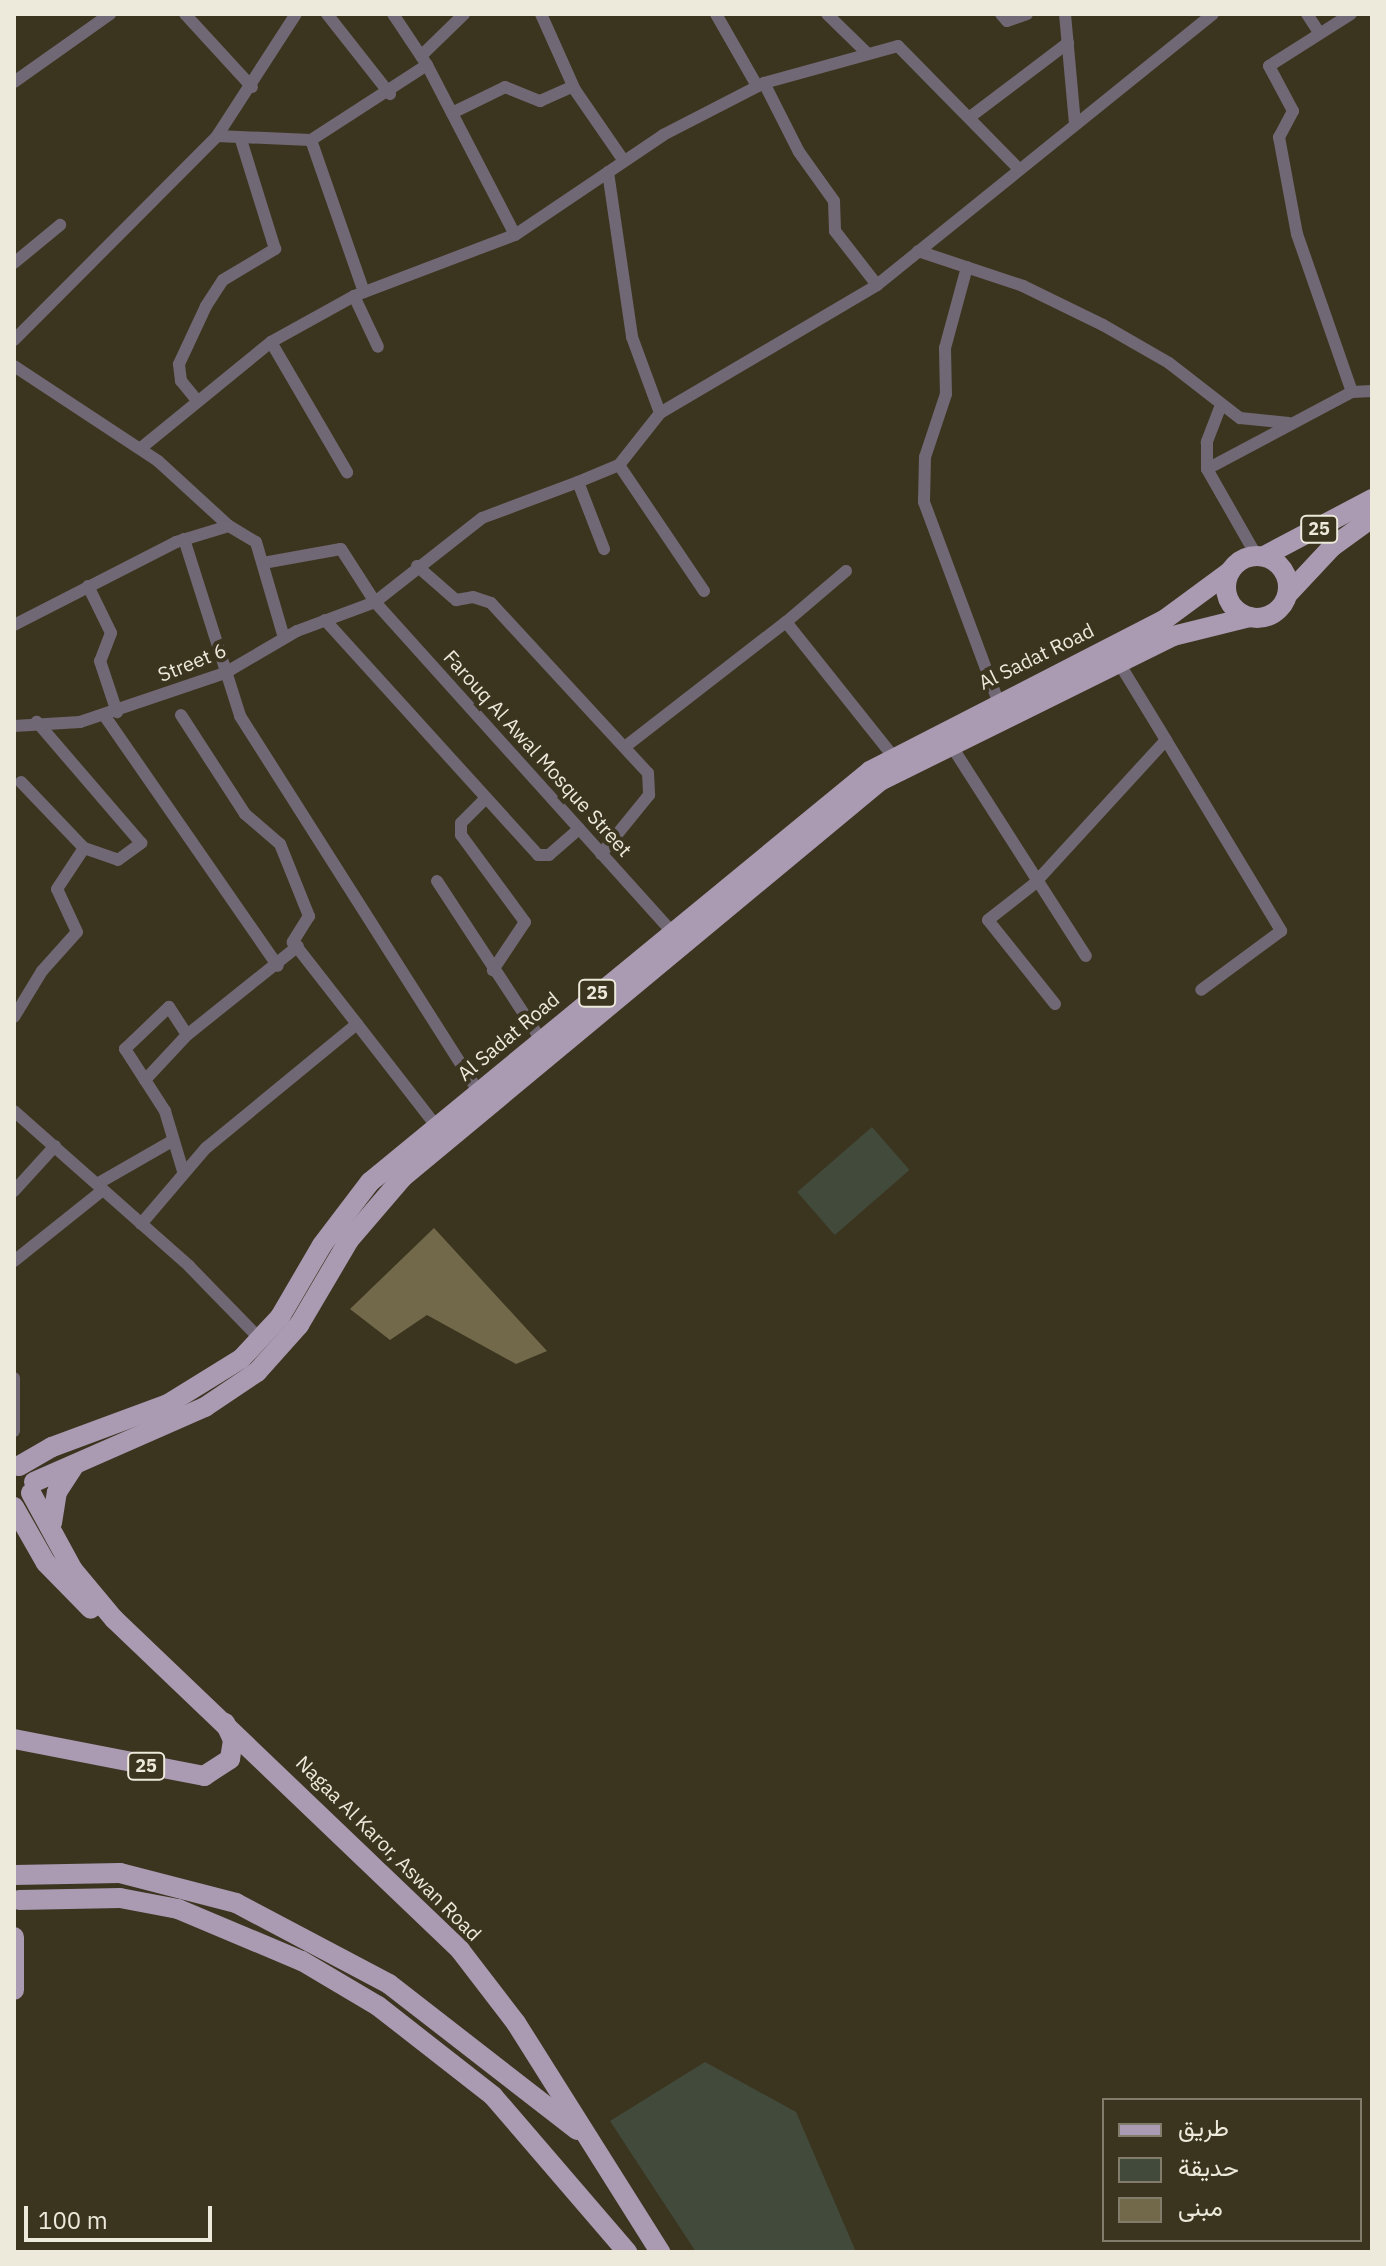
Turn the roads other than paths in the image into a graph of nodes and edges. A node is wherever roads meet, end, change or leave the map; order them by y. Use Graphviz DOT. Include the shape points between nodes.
graph roads {
  1 [pos="110,14"];
  2 [pos="185,14"];
  3 [pos="296,14"];
  4 [pos="327,14"];
  5 [pos="393,14"];
  6 [pos="464,14"];
  7 [pos="541,14"];
  8 [pos="716,14"];
  9 [pos="827,14"];
  10 [pos="1001,14"];
  11 [pos="1027,14"];
  12 [pos="1065,14"];
  13 [pos="1213,14"];
  14 [pos="1307,14"];
  15 [pos="1351,14"];
  16 [pos="1318,31"];
  17 [pos="1068,43"];
  18 [pos="866,52"];
  19 [pos="424,60"];
  20 [pos="14,82"];
  21 [pos="761,84"];
  22 [pos="573,86"];
  23 [pos="252,87"];
  24 [pos="390,94"];
  25 [pos="452,113"];
  26 [pos="970,117"];
  27 [pos="1075,124"];
  28 [pos="217,136"];
  29 [pos="241,140"];
  30 [pos="311,140"];
  31 [pos="624,161"];
  32 [pos="1019,169"];
  33 [pos="608,172"];
  34 [pos="60,225"];
  35 [pos="515,235"];
  36 [pos="918,251"];
  37 [pos="14,263"];
  38 [pos="967,267"];
  39 [pos="877,285"];
  40 [pos="359,294"];
  41 [pos="14,340"];
  42 [pos="271,342"];
  43 [pos="378,347"];
  44 [pos="14,366"];
  45 [pos="1372,391"];
  46 [pos="1352,392"];
  47 [pos="195,398"];
  48 [pos="1221,405"];
  49 [pos="660,413"];
  50 [pos="1289,423"];
  51 [pos="141,448"];
  52 [pos="619,465"];
  53 [pos="1207,469"];
  54 [pos="347,472"];
  55 [pos="578,482"];
  56 [pos="1372,499"];
  57 [pos="1372,518"];
  58 [pos="229,526"];
  59 [pos="184,539"];
  60 [pos="604,549"];
  61 [pos="1260,556"];
  62 [pos="263,563"];
  63 [pos="417,566"];
  64 [pos="846,571"];
  65 [pos="1229,572"];
  66 [pos="88,586"];
  67 [pos="704,591"];
  68 [pos="1288,594"];
  69 [pos="375,602"];
  70 [pos="1250,617"];
  71 [pos="325,620"];
  72 [pos="786,622"];
  73 [pos="14,625"];
  74 [pos="284,638"];
  75 [pos="1119,663"];
  76 [pos="225,673"];
  77 [pos="998,701"];
  78 [pos="117,712"];
  79 [pos="104,715"];
  80 [pos="181,715"];
  81 [pos="37,722"];
  82 [pos="14,726"];
  83 [pos="1166,740"];
  84 [pos="949,742"];
  85 [pos="626,746"];
  86 [pos="893,756"];
  87 [pos="21,782"];
  88 [pos="486,798"];
  89 [pos="579,829"];
  90 [pos="84,848"];
  91 [pos="601,854"];
  92 [pos="437,881"];
  93 [pos="1034,884"];
  94 [pos="671,931"];
  95 [pos="298,946"];
  96 [pos="1086,956"];
  97 [pos="278,966"];
  98 [pos="493,970"];
  99 [pos="1201,990"];
  100 [pos="1055,1004"];
  101 [pos="14,1016"];
  102 [pos="357,1024"];
  103 [pos="187,1035"];
  104 [pos="541,1040"];
  105 [pos="145,1080"];
  106 [pos="479,1093"];
  107 [pos="14,1111"];
  108 [pos="436,1126"];
  109 [pos="172,1141"];
  110 [pos="55,1146"];
  111 [pos="183,1171"];
  112 [pos="100,1187"];
  113 [pos="14,1191"];
  114 [pos="141,1224"];
  115 [pos="14,1261"];
  116 [pos="262,1341"];
  117 [pos="14,1378"];
  118 [pos="14,1431"];
  119 [pos="16,1466"];
  120 [pos="74,1466"];
  121 [pos="23,1496"];
  122 [pos="52,1523"];
  123 [pos="125,1631"];
  124 [pos="223,1720"];
  125 [pos="14,1739"];
  126 [pos="14,1875"];
  127 [pos="19,1900"];
  128 [pos="14,1937"];
  129 [pos="14,1990"];
  130 [pos="590,2139"];
  131 [pos="627,2252"];
  132 [pos="660,2252"];
  1 -- 20 [label="street"];
  2 -- 23 [label="street"];
  3 -- 23 [label="street"];
  4 -- 24 [label="street"];
  5 -- 19 [label="street"];
  6 -- 19 [label="street"];
  7 -- 22 [label="street"];
  8 -- 21 [label="street"];
  9 -- 18 [label="street"];
  10 -- 11 [label="street" via="1007,21"];
  12 -- 17 [label="street"];
  13 -- 27 [label="street"];
  14 -- 16 [label="street"];
  15 -- 16 [label="street"];
  16 -- 46 [label="street" via="1269,66 1293,111 1279,137 1297,234"];
  17 -- 26 [label="street"];
  17 -- 27 [label="street"];
  18 -- 21 [label="street"];
  18 -- 26 [label="street" via="898,46"];
  19 -- 24 [label="street"];
  19 -- 25 [label="street"];
  21 -- 31 [label="street"];
  21 -- 39 [label="street" via="834,201 835,231"];
  22 -- 25 [label="street" via="540,101 505,87"];
  22 -- 31 [label="street"];
  23 -- 28 [label="street"];
  24 -- 30 [label="street"];
  25 -- 35 [label="street"];
  26 -- 32 [label="street"];
  27 -- 32 [label="street"];
  28 -- 29 [label="street"];
  28 -- 41 [label="street"];
  29 -- 30 [label="street"];
  29 -- 47 [label="street" via="275,249 213,292 179,364 181,381"];
  30 -- 40 [label="street"];
  31 -- 33 [label="street"];
  32 -- 36 [label="street"];
  33 -- 35 [label="street"];
  33 -- 49 [label="street" via="632,337"];
  34 -- 37 [label="street"];
  35 -- 40 [label="street"];
  36 -- 38 [label="street"];
  36 -- 39 [label="street"];
  38 -- 48 [label="street" via="1023,286 1126,337"];
  38 -- 77 [label="street" via="945,348 949,377 925,457 924,502"];
  39 -- 49 [label="street"];
  40 -- 42 [label="street"];
  40 -- 43 [label="street"];
  42 -- 47 [label="street"];
  42 -- 54 [label="street"];
  44 -- 51 [label="street" via="70,408"];
  45 -- 46 [label="street"];
  46 -- 50 [label="street"];
  47 -- 51 [label="street"];
  48 -- 50 [label="street" via="1240,418"];
  48 -- 53 [label="street" via="1207,442"];
  49 -- 52 [label="street"];
  50 -- 53 [label="street"];
  51 -- 58 [label="street"];
  52 -- 55 [label="street"];
  52 -- 67 [label="street"];
  53 -- 61 [label="street"];
  55 -- 60 [label="street"];
  55 -- 63 [label="street" via="482,518"];
  56 -- 61 [label="main road, 25"];
  57 -- 68 [label="main road, 25" via="1324,555"];
  58 -- 59 [label="street"];
  58 -- 62 [label="street" via="256,542"];
  59 -- 66 [label="street"];
  59 -- 76 [label="street"];
  61 -- 65 [label="main road"];
  61 -- 68 [label="main road" via="1284,570"];
  62 -- 69 [label="street, Farouq Al Awal Mosque Street" via="339,548"];
  62 -- 74 [label="street"];
  63 -- 69 [label="street"];
  63 -- 85 [label="street" via="456,600 473,597 491,603"];
  64 -- 72 [label="street"];
  65 -- 70 [label="main road" via="1231,603"];
  65 -- 77 [label="main road, Al Sadat Road / 25" via="1164,620"];
  66 -- 73 [label="street"];
  66 -- 78 [label="street" via="111,633 100,661"];
  68 -- 70 [label="main road" via="1274,613"];
  69 -- 71 [label="street, Street 6"];
  69 -- 89 [label="street, Farouq Al Awal Mosque Street"];
  70 -- 75 [label="main road, Al Sadat Road / 25" via="1188,630"];
  71 -- 74 [label="street, Street 6"];
  71 -- 88 [label="street"];
  72 -- 85 [label="street"];
  72 -- 86 [label="street"];
  74 -- 76 [label="street, Street 6"];
  75 -- 83 [label="street"];
  75 -- 84 [label="main road, Al Sadat Road / 25"];
  76 -- 78 [label="street, Street 6"];
  76 -- 106 [label="street" via="240,716"];
  77 -- 86 [label="main road, Al Sadat Road / 25"];
  78 -- 79 [label="street, Street 6"];
  79 -- 81 [label="street, Street 6" via="70,724"];
  79 -- 97 [label="street"];
  80 -- 95 [label="street" via="245,814 280,844 309,916 293,939"];
  81 -- 82 [label="street, Street 6"];
  81 -- 90 [label="street" via="142,839 118,860"];
  83 -- 93 [label="street"];
  83 -- 99 [label="street" via="1281,931"];
  84 -- 93 [label="street"];
  84 -- 120 [label="main road, Al Sadat Road / 25" via="860,795 419,1163 361,1224 299,1325 257,1372 205,1407"];
  85 -- 91 [label="street" via="648,773 651,789"];
  86 -- 94 [label="main road, Al Sadat Road / 25"];
  87 -- 90 [label="street"];
  88 -- 89 [label="street" via="538,855 549,855"];
  88 -- 98 [label="street" via="461,823 461,835 525,922"];
  89 -- 91 [label="street, Farouq Al Awal Mosque Street"];
  90 -- 101 [label="street" via="57,889 77,932 42,971"];
  91 -- 94 [label="street, Farouq Al Awal Mosque Street"];
  92 -- 98 [label="street"];
  93 -- 96 [label="street"];
  93 -- 100 [label="street" via="988,920"];
  94 -- 104 [label="main road, Al Sadat Road / 25"];
  95 -- 97 [label="street"];
  95 -- 102 [label="street"];
  97 -- 103 [label="street"];
  98 -- 104 [label="street"];
  102 -- 108 [label="street"];
  102 -- 111 [label="street"];
  103 -- 105 [label="street"];
  103 -- 105 [label="street" via="169,1007 127,1043 127,1054"];
  104 -- 106 [label="main road, Al Sadat Road / 25"];
  105 -- 109 [label="street" via="165,1111"];
  106 -- 108 [label="main road, Al Sadat Road / 25"];
  107 -- 110 [label="street"];
  108 -- 116 [label="main road, Al Sadat Road / 25" via="344,1212"];
  109 -- 111 [label="street"];
  109 -- 112 [label="street"];
  110 -- 112 [label="street"];
  110 -- 113 [label="street"];
  111 -- 114 [label="street"];
  112 -- 114 [label="street"];
  112 -- 115 [label="street"];
  114 -- 116 [label="street"];
  116 -- 119 [label="main road, Al Sadat Road / 25" via="194,1391"];
  117 -- 118 [label="street"];
  119 -- 121 [label="main road"];
  120 -- 121 [label="main road, Al Sadat Road / 25"];
  120 -- 122 [label="main road" via="57,1492"];
  121 -- 122 [label="main road, Nagaa Al Karor, Aswan Road"];
  121 -- 123 [label="main road, Nagaa Al Karor, Aswan Road" via="57,1577"];
  122 -- 123 [label="main road, Nagaa Al Karor, Aswan Road" via="73,1570"];
  123 -- 124 [label="main road, Nagaa Al Karor, Aswan Road"];
  124 -- 125 [label="main road, 25" via="233,1753 222,1769 204,1776"];
  124 -- 130 [label="main road, Nagaa Al Karor, Aswan Road" via="460,1950"];
  126 -- 130 [label="main road" via="120,1873 175,1883 293,1929 389,1984"];
  127 -- 131 [label="main road" via="120,1898 178,1909 302,1961 440,2051 569,2177"];
  128 -- 129 [label="main road"];
  130 -- 132 [label="main road, Nagaa Al Karor, Aswan Road"];
}
